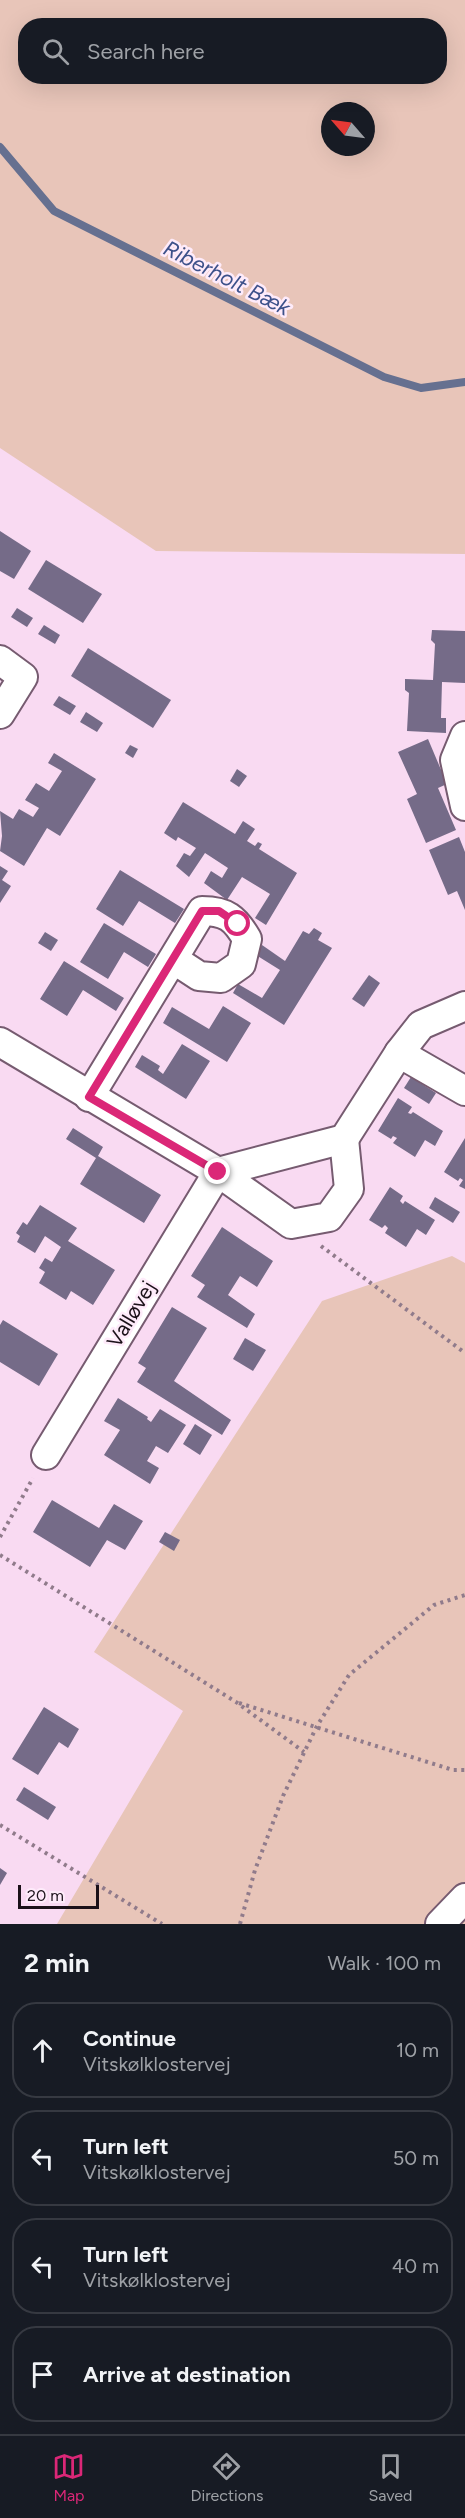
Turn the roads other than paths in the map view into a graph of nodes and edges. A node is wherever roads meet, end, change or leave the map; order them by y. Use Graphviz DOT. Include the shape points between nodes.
graph roads {
  1 [pos="0,660"];
  2 [pos="0,714"];
  3 [pos="465,736"];
  4 [pos="465,806"];
  5 [pos="172,959"];
  6 [pos="465,1006"];
  7 [pos="0,1042"];
  8 [pos="399,1053"];
  9 [pos="465,1090"];
  10 [pos="89,1097"];
  11 [pos="344,1139"];
  12 [pos="218,1172"];
  13 [pos="46,1455"];
  14 [pos="465,1898"];
  15 [pos="440,1924"];
  1 -- 2 [label="street" via="23,677"];
  3 -- 4 [label="street" via="455,760"];
  5 -- 10 [label="street"];
  6 -- 8 [label="street" via="421,1025"];
  7 -- 10 [label="street"];
  8 -- 9 [label="street"];
  8 -- 11 [label="street"];
  10 -- 12 [label="street"];
  11 -- 12 [label="street"];
  11 -- 12 [label="street" via="349,1189 328,1216 291,1224"];
  12 -- 13 [label="street, Valløvej"];
  14 -- 15 [label="street"];
}
